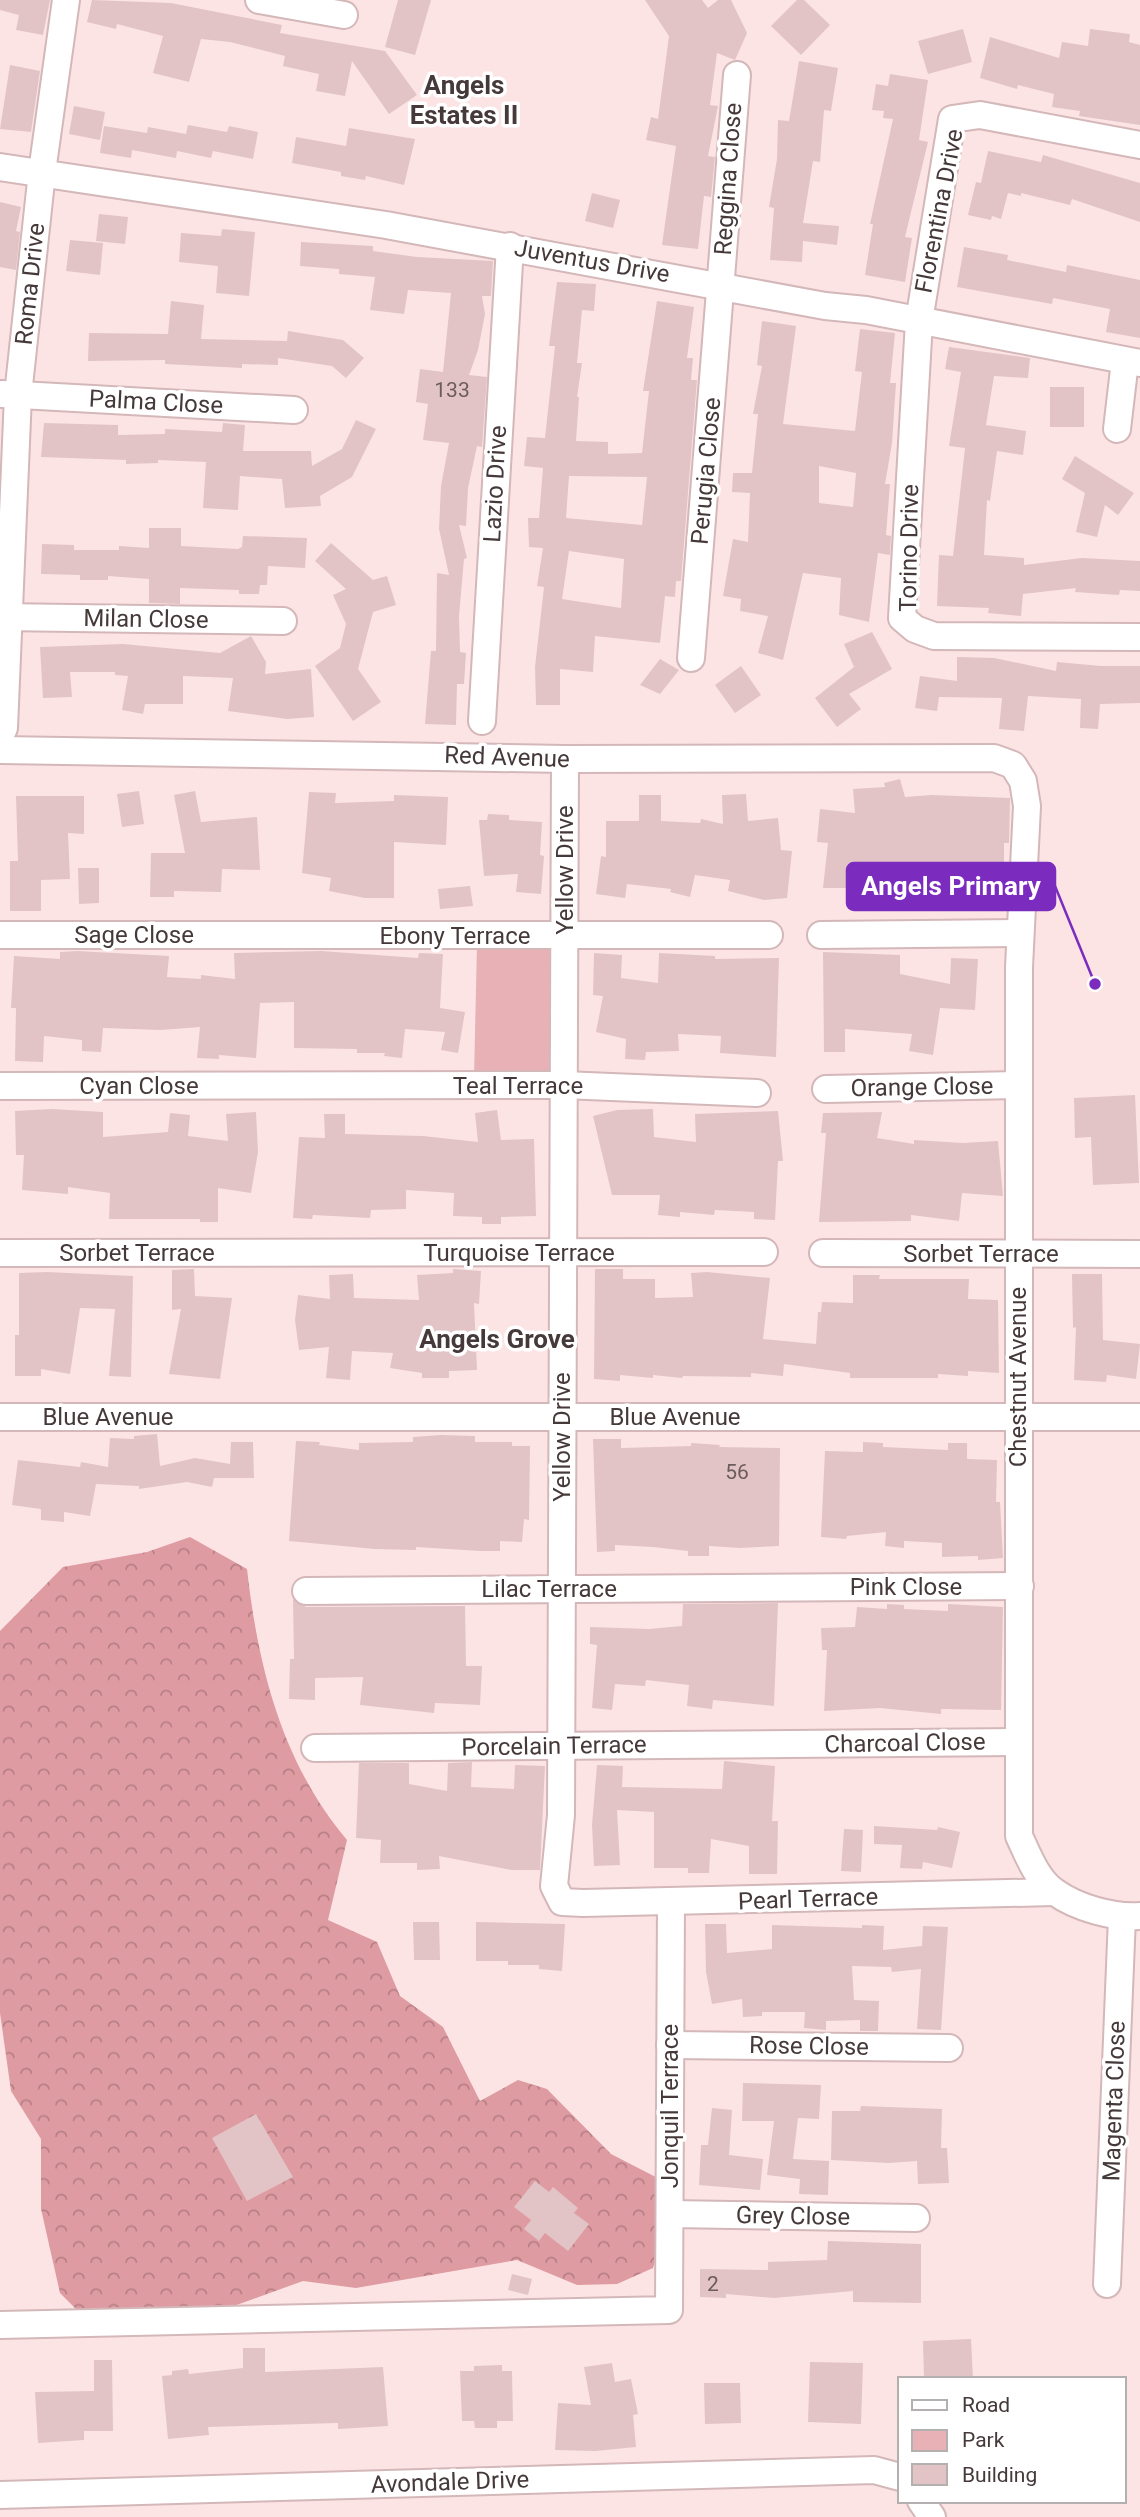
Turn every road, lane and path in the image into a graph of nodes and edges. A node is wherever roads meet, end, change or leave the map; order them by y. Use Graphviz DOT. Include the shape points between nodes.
graph roads {
  1 [pos="66,0"];
  2 [pos="259,0"];
  3 [pos="344,15"];
  4 [pos="737,75"];
  5 [pos="1140,145"];
  6 [pos="0,167"];
  7 [pos="42,172"];
  8 [pos="510,246"];
  9 [pos="720,284"];
  10 [pos="919,321"];
  11 [pos="1132,362"];
  12 [pos="9,394"];
  13 [pos="295,410"];
  14 [pos="1117,429"];
  15 [pos="5,617"];
  16 [pos="283,621"];
  17 [pos="1140,637"];
  18 [pos="691,659"];
  19 [pos="482,722"];
  20 [pos="0,736"];
  21 [pos="0,750"];
  22 [pos="565,759"];
  23 [pos="1013,765"];
  24 [pos="1020,933"];
  25 [pos="268,934"];
  26 [pos="0,935"];
  27 [pos="769,935"];
  28 [pos="821,935"];
  29 [pos="566,936"];
  30 [pos="563,1085"];
  31 [pos="1018,1085"];
  32 [pos="0,1086"];
  33 [pos="278,1086"];
  34 [pos="826,1089"];
  35 [pos="757,1093"];
  36 [pos="764,1252"];
  37 [pos="0,1253"];
  38 [pos="822,1253"];
  39 [pos="274,1254"];
  40 [pos="563,1254"];
  41 [pos="1017,1254"];
  42 [pos="1140,1254"];
  43 [pos="0,1417"];
  44 [pos="562,1417"];
  45 [pos="1017,1417"];
  46 [pos="1140,1417"];
  47 [pos="1020,1586"];
  48 [pos="793,1588"];
  49 [pos="562,1589"];
  50 [pos="306,1591"];
  51 [pos="1017,1742"];
  52 [pos="793,1744"];
  53 [pos="561,1746"];
  54 [pos="315,1748"];
  55 [pos="1054,1892"];
  56 [pos="562,1902"];
  57 [pos="670,1902"];
  58 [pos="1131,1917"];
  59 [pos="670,2045"];
  60 [pos="949,2048"];
  61 [pos="670,2214"];
  62 [pos="916,2218"];
  63 [pos="1107,2284"];
  64 [pos="0,2325"];
  65 [pos="898,2476"];
  66 [pos="0,2495"];
  1 -- 7 [label="street, Roma Drive"];
  2 -- 3 [label="street"];
  4 -- 9 [label="street, Reggina Close"];
  5 -- 10 [label="street, Florentina Drive" via="980,115 952,119"];
  6 -- 7 [label="street, Juventus Drive"];
  7 -- 8 [label="street, Juventus Drive"];
  7 -- 12 [label="street, Roma Drive"];
  8 -- 9 [label="street, Juventus Drive"];
  8 -- 19 [label="street, Lazio Drive"];
  9 -- 10 [label="street, Juventus Drive"];
  9 -- 18 [label="street, Perugia Close"];
  10 -- 11 [label="street, Juventus Drive"];
  10 -- 17 [label="street, Torino Drive" via="902,618 934,636"];
  11 -- 14 [label="street"];
  12 -- 13 [label="street, Palma Close"];
  12 -- 15 [label="street, Roma Drive"];
  15 -- 16 [label="street, Milan Close"];
  15 -- 20 [label="street, Roma Drive" via="4,728"];
  21 -- 22 [label="street, Red Avenue"];
  22 -- 23 [label="street, Red Avenue" via="994,758"];
  22 -- 29 [label="street, Yellow Drive"];
  23 -- 24 [label="street, Chestnut Avenue" via="1023,781 1027,806"];
  24 -- 28 [label="street"];
  24 -- 31 [label="street, Chestnut Avenue"];
  25 -- 26 [label="street, Sage Close"];
  25 -- 29 [label="street, Ebony Terrace"];
  27 -- 29 [label="street, Ebony Terrace"];
  29 -- 30 [label="street, Yellow Drive"];
  30 -- 33 [label="street, Teal Terrace"];
  30 -- 35 [label="street, Teal Terrace"];
  30 -- 40 [label="street, Yellow Drive"];
  31 -- 34 [label="street, Orange Close"];
  31 -- 41 [label="street, Chestnut Avenue"];
  32 -- 33 [label="street, Cyan Close"];
  36 -- 40 [label="street, Turquoise Terrace"];
  37 -- 39 [label="street, Sorbet Terrace"];
  38 -- 41 [label="street, Sorbet Terrace"];
  39 -- 40 [label="street, Turquoise Terrace"];
  40 -- 44 [label="street, Yellow Drive"];
  41 -- 42 [label="street, Sorbet Terrace"];
  41 -- 45 [label="street, Chestnut Avenue"];
  43 -- 44 [label="street, Blue Avenue"];
  44 -- 45 [label="street, Blue Avenue"];
  44 -- 49 [label="street, Yellow Drive"];
  45 -- 46 [label="street, Blue Avenue"];
  45 -- 47 [label="street, Chestnut Avenue"];
  47 -- 48 [label="street, Pink Close"];
  47 -- 51 [label="street, Chestnut Avenue"];
  48 -- 49 [label="street, Lilac Terrace"];
  49 -- 50 [label="street, Lilac Terrace"];
  49 -- 53 [label="street, Yellow Drive"];
  51 -- 52 [label="street, Charcoal Close"];
  51 -- 55 [label="street, Chestnut Avenue" via="1019,1836 1035,1869"];
  52 -- 53 [label="street, Porcelain Terrace"];
  53 -- 54 [label="street, Porcelain Terrace"];
  53 -- 56 [label="street, Yellow Drive" via="554,1886"];
  55 -- 57 [label="street, Pearl Terrace"];
  55 -- 58 [label="street"];
  56 -- 57 [label="street, Pearl Terrace"];
  57 -- 59 [label="street, Jonquil Terrace"];
  58 -- 63 [label="street, Magenta Close"];
  59 -- 60 [label="street, Rose Close"];
  59 -- 61 [label="street, Jonquil Terrace"];
  61 -- 62 [label="street, Grey Close"];
  61 -- 64 [label="street, Jonquil Terrace" via="669,2309"];
  65 -- 66 [label="street, Avondale Drive" via="874,2470"];
}
